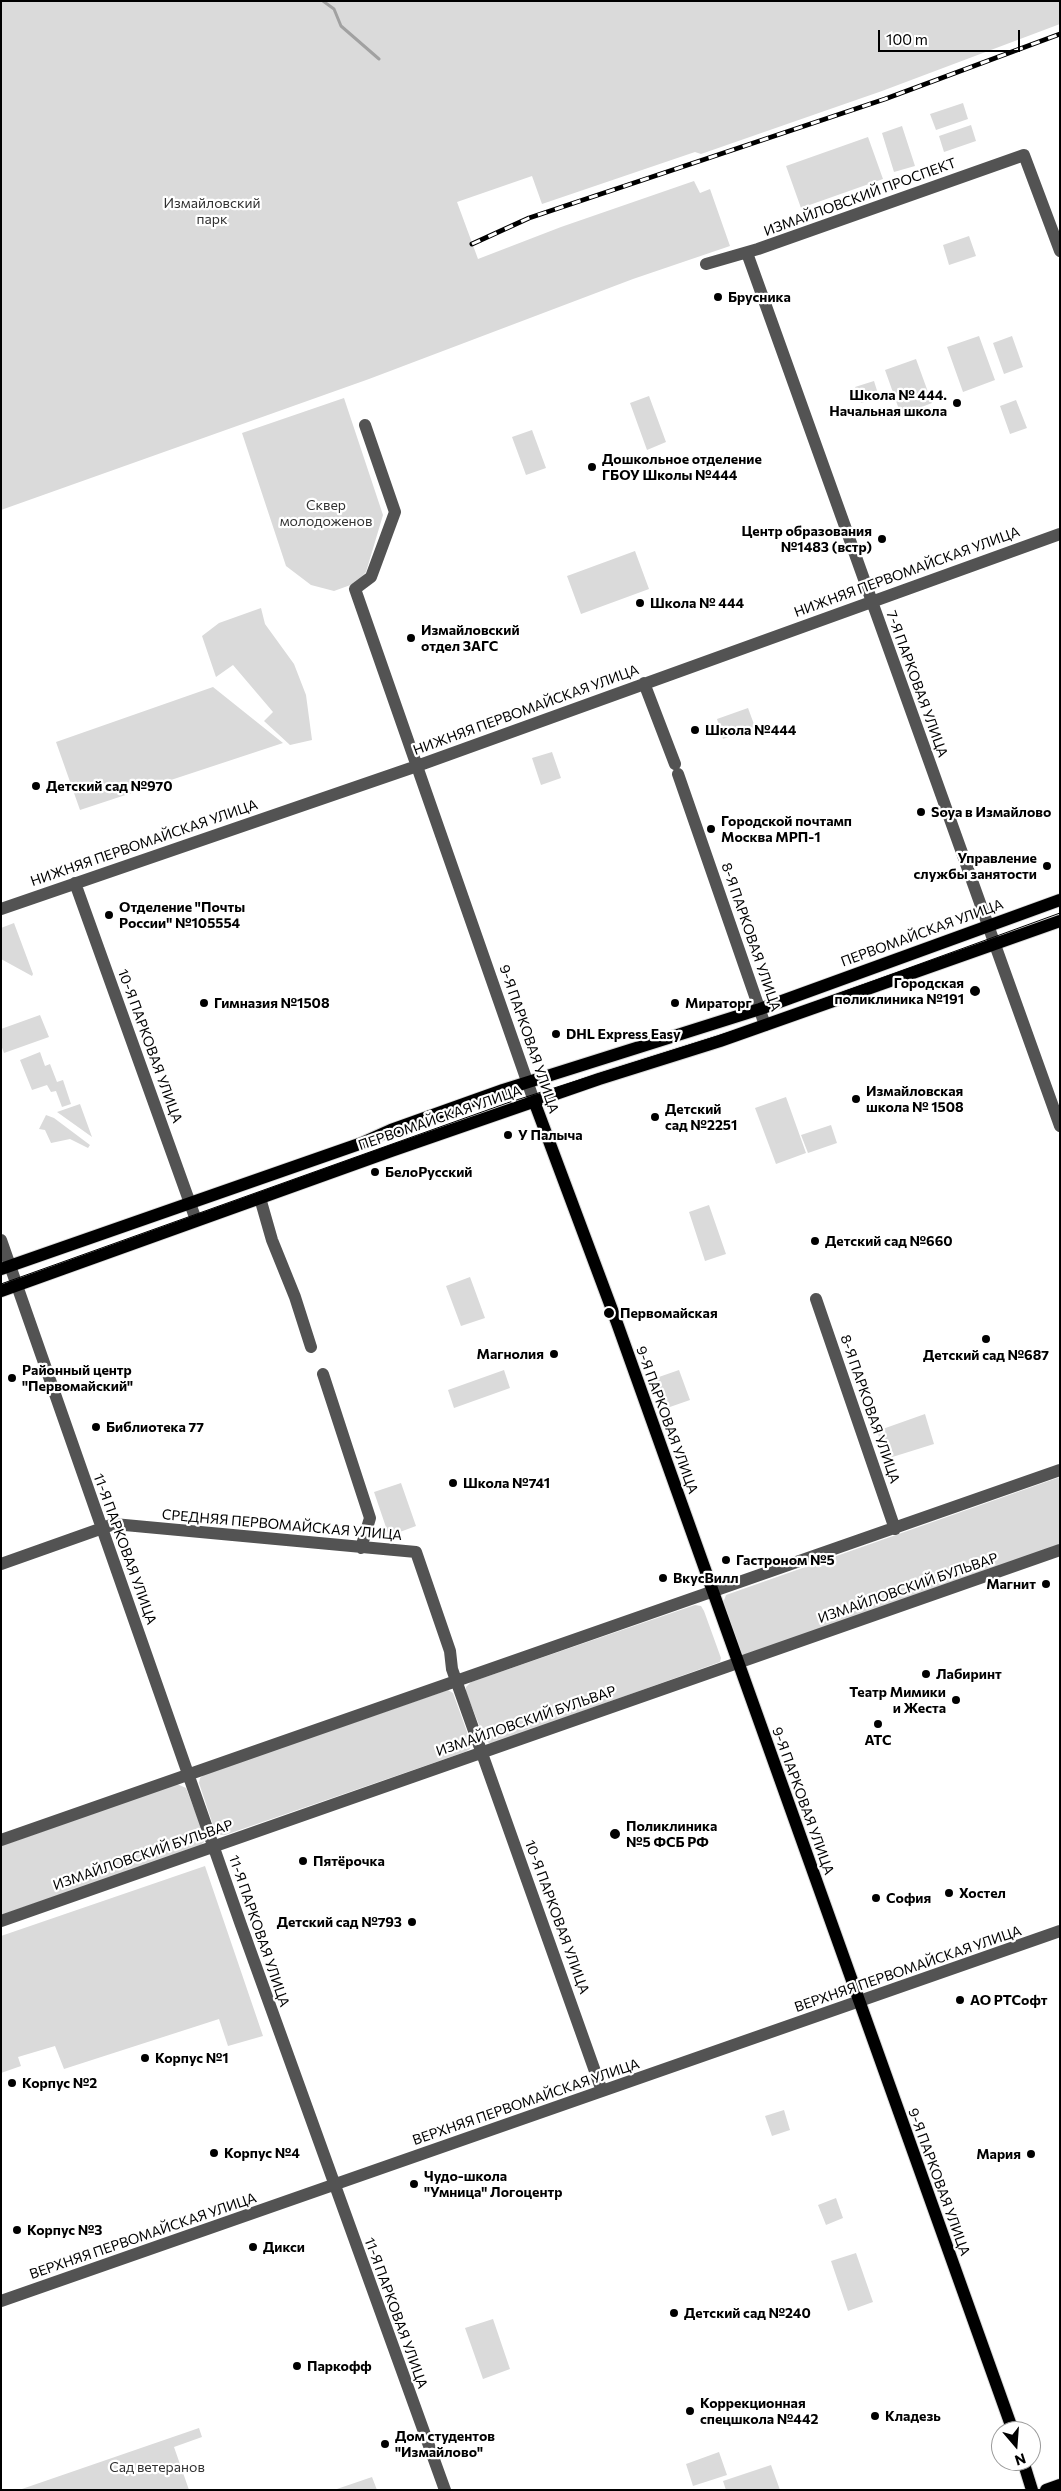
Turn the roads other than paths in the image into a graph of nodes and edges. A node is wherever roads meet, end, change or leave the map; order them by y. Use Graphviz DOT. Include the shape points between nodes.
graph roads {
  1 [pos="1060,251"];
  2 [pos="747,253"];
  3 [pos="706,264"];
  4 [pos="365,425"];
  5 [pos="1060,534"];
  6 [pos="872,602"];
  7 [pos="644,683"];
  8 [pos="417,766"];
  9 [pos="76,883"];
  10 [pos="1060,900"];
  11 [pos="1,910"];
  12 [pos="1060,920"];
  13 [pos="987,926"];
  14 [pos="994,944"];
  15 [pos="760,1009"];
  16 [pos="765,1025"];
  17 [pos="528,1082"];
  18 [pos="534,1101"];
  19 [pos="1060,1126"];
  20 [pos="260,1198"];
  21 [pos="191,1204"];
  22 [pos="196,1220"];
  23 [pos="1,1240"];
  24 [pos="6,1268"];
  25 [pos="18,1286"];
  26 [pos="1,1291"];
  27 [pos="816,1299"];
  28 [pos="311,1348"];
  29 [pos="323,1374"];
  30 [pos="1060,1470"];
  31 [pos="102,1528"];
  32 [pos="895,1528"];
  33 [pos="362,1548"];
  34 [pos="1060,1550"];
  35 [pos="1,1564"];
  36 [pos="712,1592"];
  37 [pos="738,1664"];
  38 [pos="456,1681"];
  39 [pos="482,1752"];
  40 [pos="189,1774"];
  41 [pos="1,1840"];
  42 [pos="214,1846"];
  43 [pos="1,1921"];
  44 [pos="1060,1931"];
  45 [pos="860,2002"];
  46 [pos="602,2091"];
  47 [pos="334,2185"];
  48 [pos="1,2301"];
  49 [pos="1009,2421"];
  50 [pos="1026,2471"];
  51 [pos="1060,2485"];
  52 [pos="444,2490"];
  53 [pos="1032,2490"];
  54 [pos="1046,2490"];
  1 -- 2 [label="street, ИЗМАЙЛОВСКИЙ ПРОСПЕКТ" via="1024,155"];
  2 -- 3 [label="street, ИЗМАЙЛОВСКИЙ ПРОСПЕКТ"];
  2 -- 6 [label="street, 7-Я ПАРКОВАЯ УЛИЦА"];
  4 -- 8 [label="street, 9-Я ПАРКОВАЯ УЛИЦА" via="395,512 371,577 355,589"];
  5 -- 6 [label="street, НИЖНЯЯ ПЕРВОМАЙСКАЯ УЛИЦА"];
  6 -- 7 [label="street, НИЖНЯЯ ПЕРВОМАЙСКАЯ УЛИЦА"];
  6 -- 13 [label="street, 7-Я ПАРКОВАЯ УЛИЦА"];
  7 -- 8 [label="street, НИЖНЯЯ ПЕРВОМАЙСКАЯ УЛИЦА"];
  7 -- 15 [label="street, 8-Я ПАРКОВАЯ УЛИЦА"];
  8 -- 9 [label="street, НИЖНЯЯ ПЕРВОМАЙСКАЯ УЛИЦА"];
  8 -- 17 [label="street, 9-Я ПАРКОВАЯ УЛИЦА"];
  9 -- 11 [label="street, НИЖНЯЯ ПЕРВОМАЙСКАЯ УЛИЦА"];
  9 -- 21 [label="street, 10-Я ПАРКОВАЯ УЛИЦА"];
  10 -- 13 [label="main road, ПЕРВОМАЙСКАЯ УЛИЦА"];
  12 -- 14 [label="main road, ПЕРВОМАЙСКАЯ УЛИЦА"];
  13 -- 14 [label="street, 7-Я ПАРКОВАЯ УЛИЦА"];
  13 -- 15 [label="main road, ПЕРВОМАЙСКАЯ УЛИЦА"];
  14 -- 16 [label="main road, ПЕРВОМАЙСКАЯ УЛИЦА"];
  14 -- 19 [label="street, 7-Я ПАРКОВАЯ УЛИЦА"];
  15 -- 16 [label="street, 8-Я ПАРКОВАЯ УЛИЦА"];
  15 -- 17 [label="main road, ПЕРВОМАЙСКАЯ УЛИЦА"];
  16 -- 18 [label="main road, ПЕРВОМАЙСКАЯ УЛИЦА"];
  17 -- 18 [label="street, 9-Я ПАРКОВАЯ УЛИЦА"];
  17 -- 21 [label="main road, ПЕРВОМАЙСКАЯ УЛИЦА"];
  18 -- 20 [label="main road, ПЕРВОМАЙСКАЯ УЛИЦА"];
  18 -- 36 [label="main road, 9-Я ПАРКОВАЯ УЛИЦА"];
  20 -- 22 [label="main road, ПЕРВОМАЙСКАЯ УЛИЦА"];
  20 -- 28 [label="street"];
  21 -- 22 [label="street, 10-Я ПАРКОВАЯ УЛИЦА"];
  21 -- 24 [label="main road, ПЕРВОМАЙСКАЯ УЛИЦА"];
  22 -- 25 [label="main road, ПЕРВОМАЙСКАЯ УЛИЦА"];
  23 -- 24 [label="street, 11-Я ПАРКОВАЯ УЛИЦА"];
  24 -- 25 [label="street, 11-Я ПАРКОВАЯ УЛИЦА"];
  25 -- 26 [label="main road, ПЕРВОМАЙСКАЯ УЛИЦА"];
  25 -- 31 [label="street, 11-Я ПАРКОВАЯ УЛИЦА"];
  27 -- 32 [label="street, 8-Я ПАРКОВАЯ УЛИЦА"];
  29 -- 33 [label="street" via="370,1518"];
  30 -- 32 [label="street"];
  31 -- 33 [label="street, СРЕДНЯЯ ПЕРВОМАЙСКАЯ УЛИЦА" via="114,1524"];
  31 -- 35 [label="street, СРЕДНЯЯ ПЕРВОМАЙСКАЯ УЛИЦА"];
  31 -- 40 [label="street, 11-Я ПАРКОВАЯ УЛИЦА"];
  32 -- 36 [label="street"];
  33 -- 38 [label="street, СРЕДНЯЯ ПЕРВОМАЙСКАЯ УЛИЦА" via="416,1552 450,1651"];
  34 -- 37 [label="street, ИЗМАЙЛОВСКИЙ БУЛЬВАР"];
  36 -- 37 [label="main road, 9-Я ПАРКОВАЯ УЛИЦА"];
  36 -- 38 [label="street"];
  37 -- 39 [label="street, ИЗМАЙЛОВСКИЙ БУЛЬВАР"];
  37 -- 45 [label="main road, 9-Я ПАРКОВАЯ УЛИЦА"];
  38 -- 39 [label="street, СРЕДНЯЯ ПЕРВОМАЙСКАЯ УЛИЦА"];
  38 -- 40 [label="street"];
  39 -- 42 [label="street, ИЗМАЙЛОВСКИЙ БУЛЬВАР"];
  39 -- 46 [label="street, 10-Я ПАРКОВАЯ УЛИЦА"];
  40 -- 41 [label="street"];
  40 -- 42 [label="street, 11-Я ПАРКОВАЯ УЛИЦА"];
  42 -- 43 [label="street, ИЗМАЙЛОВСКИЙ БУЛЬВАР"];
  42 -- 47 [label="street, 11-Я ПАРКОВАЯ УЛИЦА"];
  44 -- 45 [label="street, ВЕРХНЯЯ ПЕРВОМАЙСКАЯ УЛИЦА"];
  45 -- 46 [label="street, ВЕРХНЯЯ ПЕРВОМАЙСКАЯ УЛИЦА"];
  45 -- 49 [label="main road, 9-Я ПАРКОВАЯ УЛИЦА"];
  46 -- 47 [label="street, ВЕРХНЯЯ ПЕРВОМАЙСКАЯ УЛИЦА"];
  47 -- 48 [label="street, ВЕРХНЯЯ ПЕРВОМАЙСКАЯ УЛИЦА"];
  47 -- 52 [label="street, 11-Я ПАРКОВАЯ УЛИЦА"];
  50 -- 53 [label="main road"];
  51 -- 54 [label="main road"];
}
